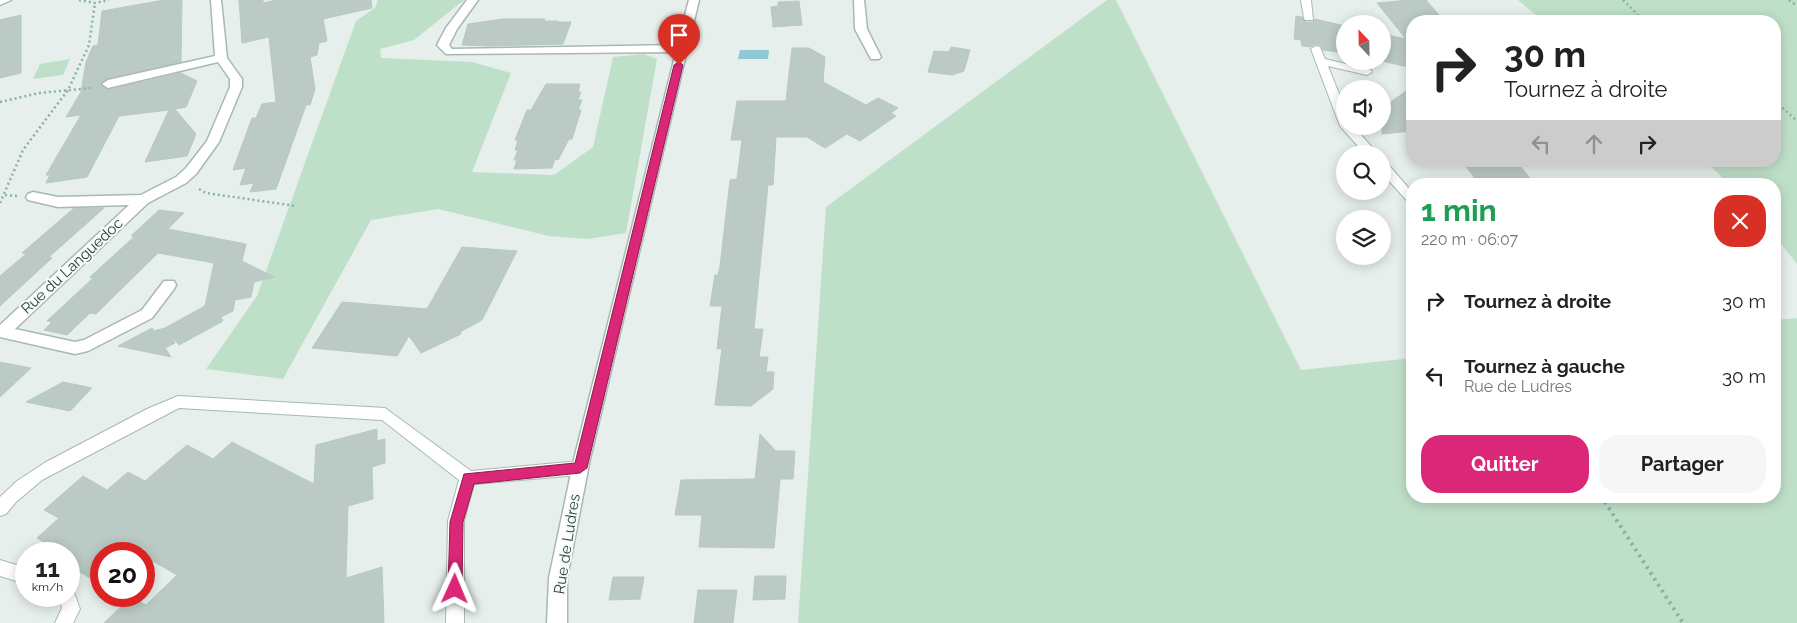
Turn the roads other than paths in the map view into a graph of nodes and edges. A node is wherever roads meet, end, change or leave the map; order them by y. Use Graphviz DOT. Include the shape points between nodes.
graph roads {
  1 [pos="6,0"];
  2 [pos="216,0"];
  3 [pos="473,0"];
  4 [pos="694,0"];
  5 [pos="859,0"];
  6 [pos="1306,0"];
  7 [pos="0,2"];
  8 [pos="1309,18"];
  9 [pos="683,48"];
  10 [pos="1316,49"];
  11 [pos="875,56"];
  12 [pos="220,58"];
  13 [pos="1320,62"];
  14 [pos="1367,72"];
  15 [pos="108,84"];
  16 [pos="1336,101"];
  17 [pos="1355,135"];
  18 [pos="1364,145"];
  19 [pos="1391,175"];
  20 [pos="1406,192"];
  21 [pos="33,197"];
  22 [pos="143,200"];
  23 [pos="169,286"];
  24 [pos="1,332"];
  25 [pos="580,468"];
  26 [pos="468,478"];
  27 [pos="0,509"];
  28 [pos="0,568"];
  29 [pos="15,573"];
  30 [pos="70,607"];
  31 [pos="64,623"];
  32 [pos="455,623"];
  33 [pos="557,623"];
  1 -- 7 [label="street"];
  2 -- 12 [label="street"];
  3 -- 9 [label="street" via="452,28 444,49 450,52 539,52"];
  4 -- 9 [label="street, Rue de Ludres"];
  5 -- 11 [label="street" via="861,29"];
  6 -- 8 [label="lane"];
  9 -- 25 [label="street, Rue de Ludres"];
  10 -- 13 [label="lane"];
  12 -- 15 [label="street"];
  12 -- 22 [label="street, Rue du Languedoc" via="236,79 236,88 213,142 181,180"];
  13 -- 14 [label="lane"];
  13 -- 16 [label="lane"];
  17 -- 18 [label="lane"];
  19 -- 20 [label="lane"];
  21 -- 22 [label="street, Rue du Languedoc" via="58,202"];
  22 -- 24 [label="street, Rue du Languedoc"];
  23 -- 24 [label="street, Rue du Languedoc" via="147,314 88,345 75,348"];
  25 -- 26 [label="lane"];
  25 -- 33 [label="street, Rue de Ludres" via="558,578"];
  26 -- 27 [label="lane" via="385,414 178,402 150,413 45,470 7,498"];
  26 -- 32 [label="lane" via="456,522"];
  28 -- 29 [label="lane"];
  30 -- 31 [label="lane"];
}
